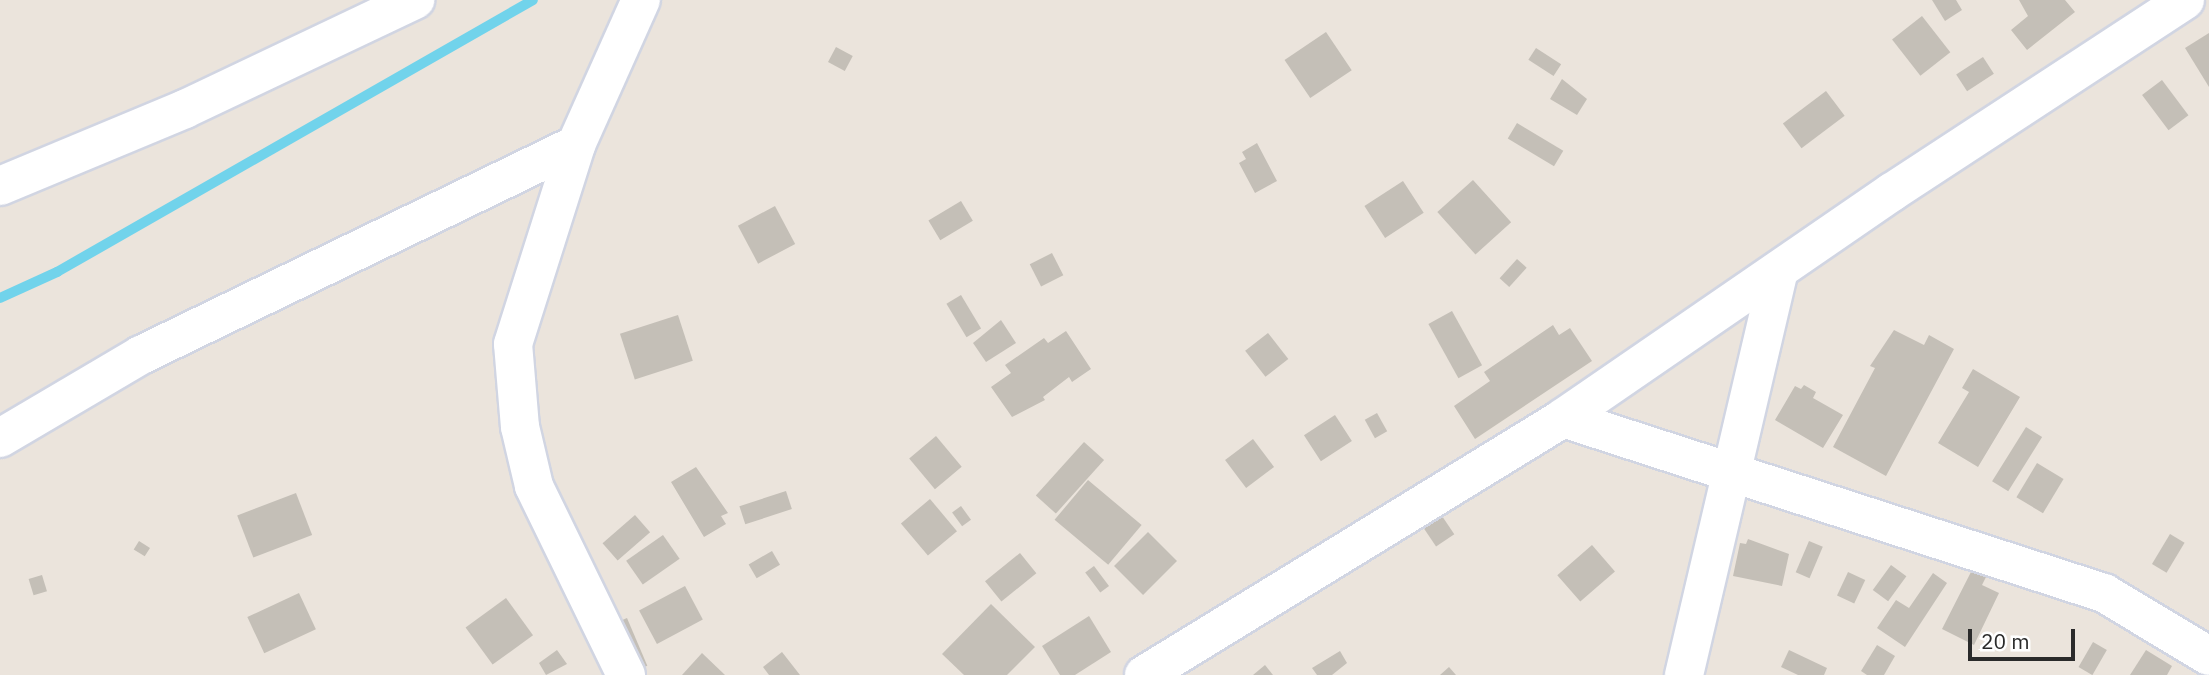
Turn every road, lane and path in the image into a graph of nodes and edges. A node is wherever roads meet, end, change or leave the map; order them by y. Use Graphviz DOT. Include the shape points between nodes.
graph roads {
  1 [pos="415,0"];
  2 [pos="641,0"];
  3 [pos="2185,0"];
  4 [pos="576,145"];
  5 [pos="0,186"];
  6 [pos="1779,271"];
  7 [pos="1563,418"];
  8 [pos="0,438"];
  9 [pos="1734,474"];
  10 [pos="2209,656"];
  11 [pos="626,675"];
  12 [pos="1144,675"];
  13 [pos="1684,675"];
  1 -- 5 [label="street" via="185,109"];
  2 -- 4 [label="street"];
  3 -- 6 [label="street"];
  4 -- 8 [label="street" via="141,355"];
  4 -- 11 [label="street" via="513,344 520,427 534,486"];
  6 -- 7 [label="street"];
  6 -- 9 [label="street"];
  7 -- 9 [label="street"];
  7 -- 12 [label="street"];
  9 -- 10 [label="street" via="2104,593"];
  9 -- 13 [label="street"];
}
